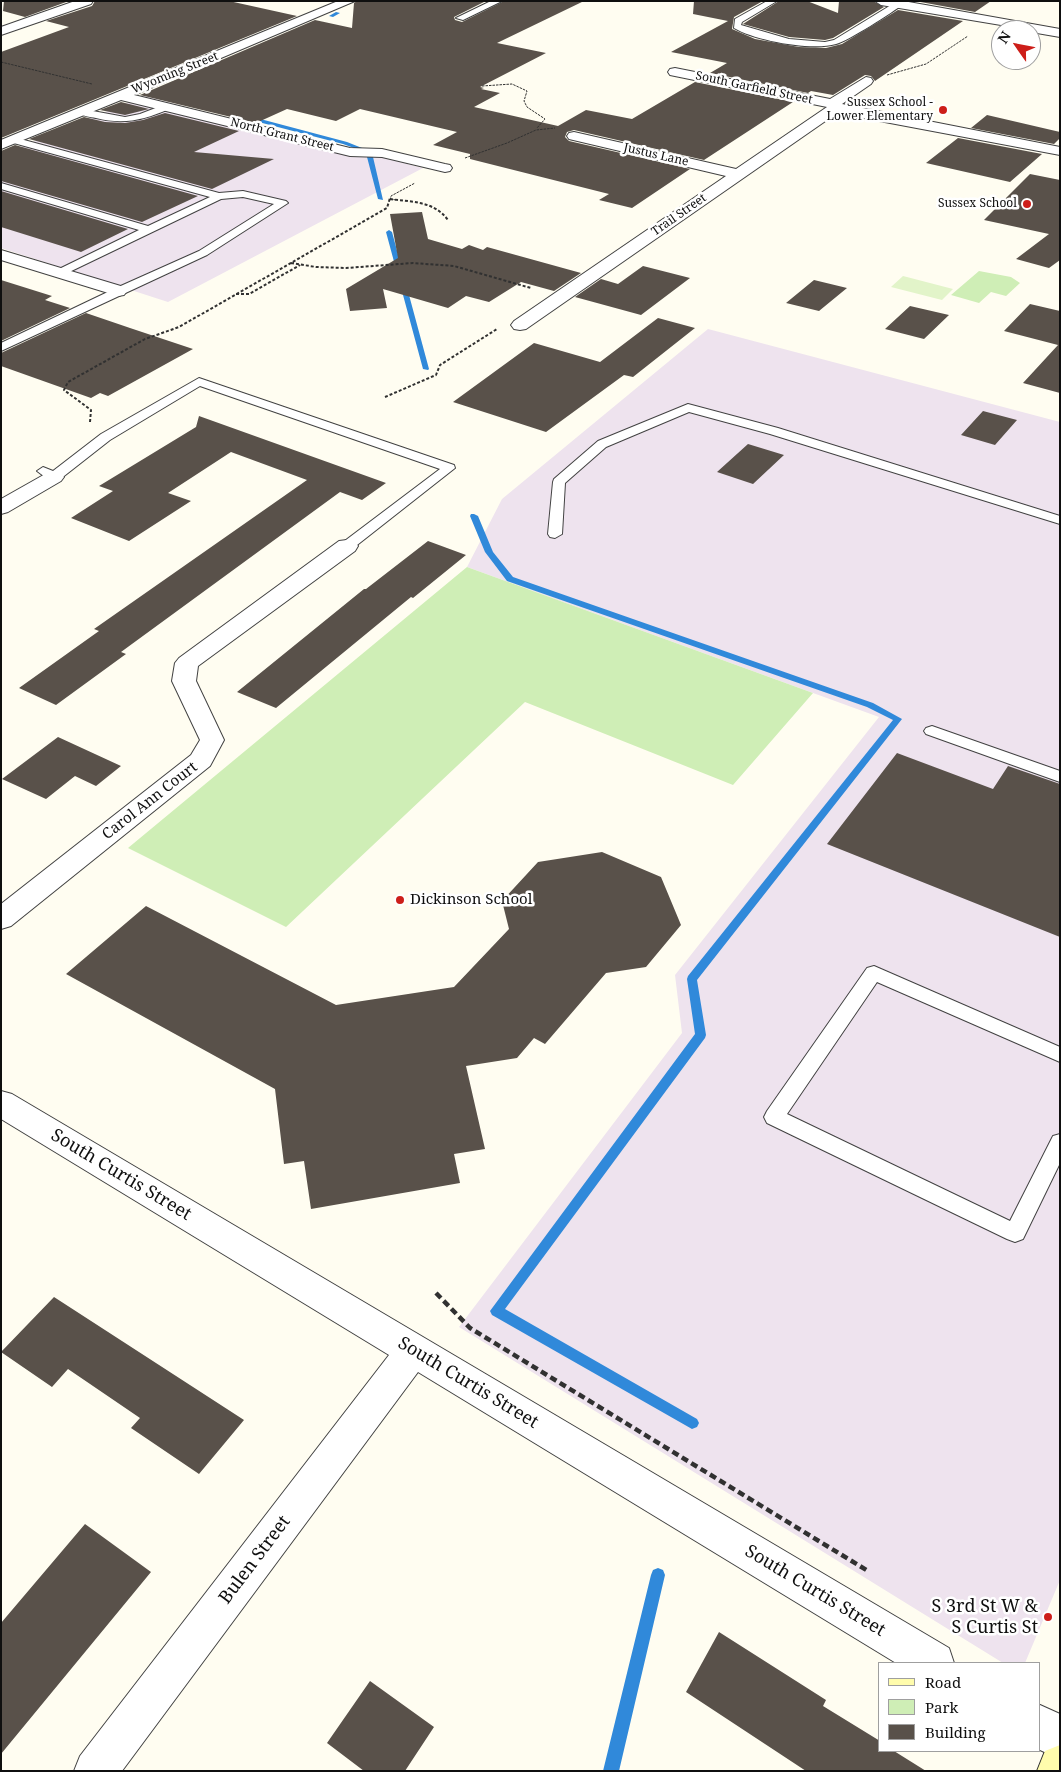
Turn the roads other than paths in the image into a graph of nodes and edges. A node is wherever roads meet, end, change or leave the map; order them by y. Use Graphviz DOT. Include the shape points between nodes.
graph roads {
  1 [pos="87,1"];
  2 [pos="324,1"];
  3 [pos="498,1"];
  4 [pos="773,1"];
  5 [pos="882,1"];
  6 [pos="345,3"];
  7 [pos="899,4"];
  8 [pos="977,6"];
  9 [pos="962,16"];
  10 [pos="460,18"];
  11 [pos="1,31"];
  12 [pos="1060,33"];
  13 [pos="675,72"];
  14 [pos="866,81"];
  15 [pos="121,96"];
  16 [pos="836,106"];
  17 [pos="166,107"];
  18 [pos="82,112"];
  19 [pos="574,136"];
  20 [pos="7,143"];
  21 [pos="1060,151"];
  22 [pos="445,168"];
  23 [pos="738,174"];
  24 [pos="1,186"];
  25 [pos="219,196"];
  26 [pos="149,230"];
  27 [pos="1,255"];
  28 [pos="59,274"];
  29 [pos="118,291"];
  30 [pos="520,325"];
  31 [pos="1,348"];
  32 [pos="48,474"];
  33 [pos="1,508"];
  34 [pos="1060,520"];
  35 [pos="555,534"];
  36 [pos="347,546"];
  37 [pos="932,730"];
  38 [pos="1060,776"];
  39 [pos="1,918"];
  40 [pos="1060,1054"];
  41 [pos="1,1103"];
  42 [pos="1060,1142"];
  43 [pos="414,1350"];
  44 [pos="932,1662"];
  45 [pos="1041,1727"];
  46 [pos="1060,1738"];
  47 [pos="1060,1766"];
  48 [pos="95,1771"];
  49 [pos="1058,1771"];
  1 -- 11 [label="street"];
  2 -- 6 [label="street"];
  3 -- 10 [label="lane"];
  4 -- 7 [label="lane" via="738,21 737,26 774,38 826,45"];
  5 -- 7 [label="street"];
  6 -- 15 [label="street, Wyoming Street"];
  7 -- 9 [label="street"];
  8 -- 9 [label="street"];
  9 -- 12 [label="street"];
  13 -- 16 [label="street, South Garfield Street"];
  14 -- 16 [label="street, Trail Street"];
  15 -- 17 [label="street, North Grant Street"];
  15 -- 18 [label="street, Wyoming Street"];
  16 -- 21 [label="street, South Garfield Street"];
  16 -- 23 [label="street, Trail Street"];
  17 -- 18 [label="lane" via="142,118 115,120"];
  17 -- 22 [label="street, North Grant Street" via="350,152 382,153"];
  18 -- 20 [label="street, Wyoming Street"];
  19 -- 23 [label="street, Justus Lane"];
  20 -- 25 [label="lane"];
  23 -- 30 [label="street, Trail Street"];
  24 -- 26 [label="lane"];
  25 -- 26 [label="lane"];
  25 -- 29 [label="lane" via="244,194 283,203 203,253"];
  26 -- 28 [label="lane"];
  27 -- 28 [label="street"];
  28 -- 29 [label="street"];
  29 -- 31 [label="lane"];
  32 -- 33 [label="street"];
  32 -- 36 [label="lane" via="198,382 449,468"];
  34 -- 35 [label="lane" via="688,408 602,444 559,482"];
  36 -- 39 [label="street, Carol Ann Court" via="187,663 184,681 212,740 201,760"];
  37 -- 38 [label="lane"];
  40 -- 42 [label="lane" via="874,973 774,1117 1015,1233"];
  41 -- 43 [label="street, South Curtis Street"];
  43 -- 44 [label="street, South Curtis Street"];
  43 -- 48 [label="street, Bulen Street"];
  45 -- 46 [label="street"];
  47 -- 49 [label="main road"];
}
